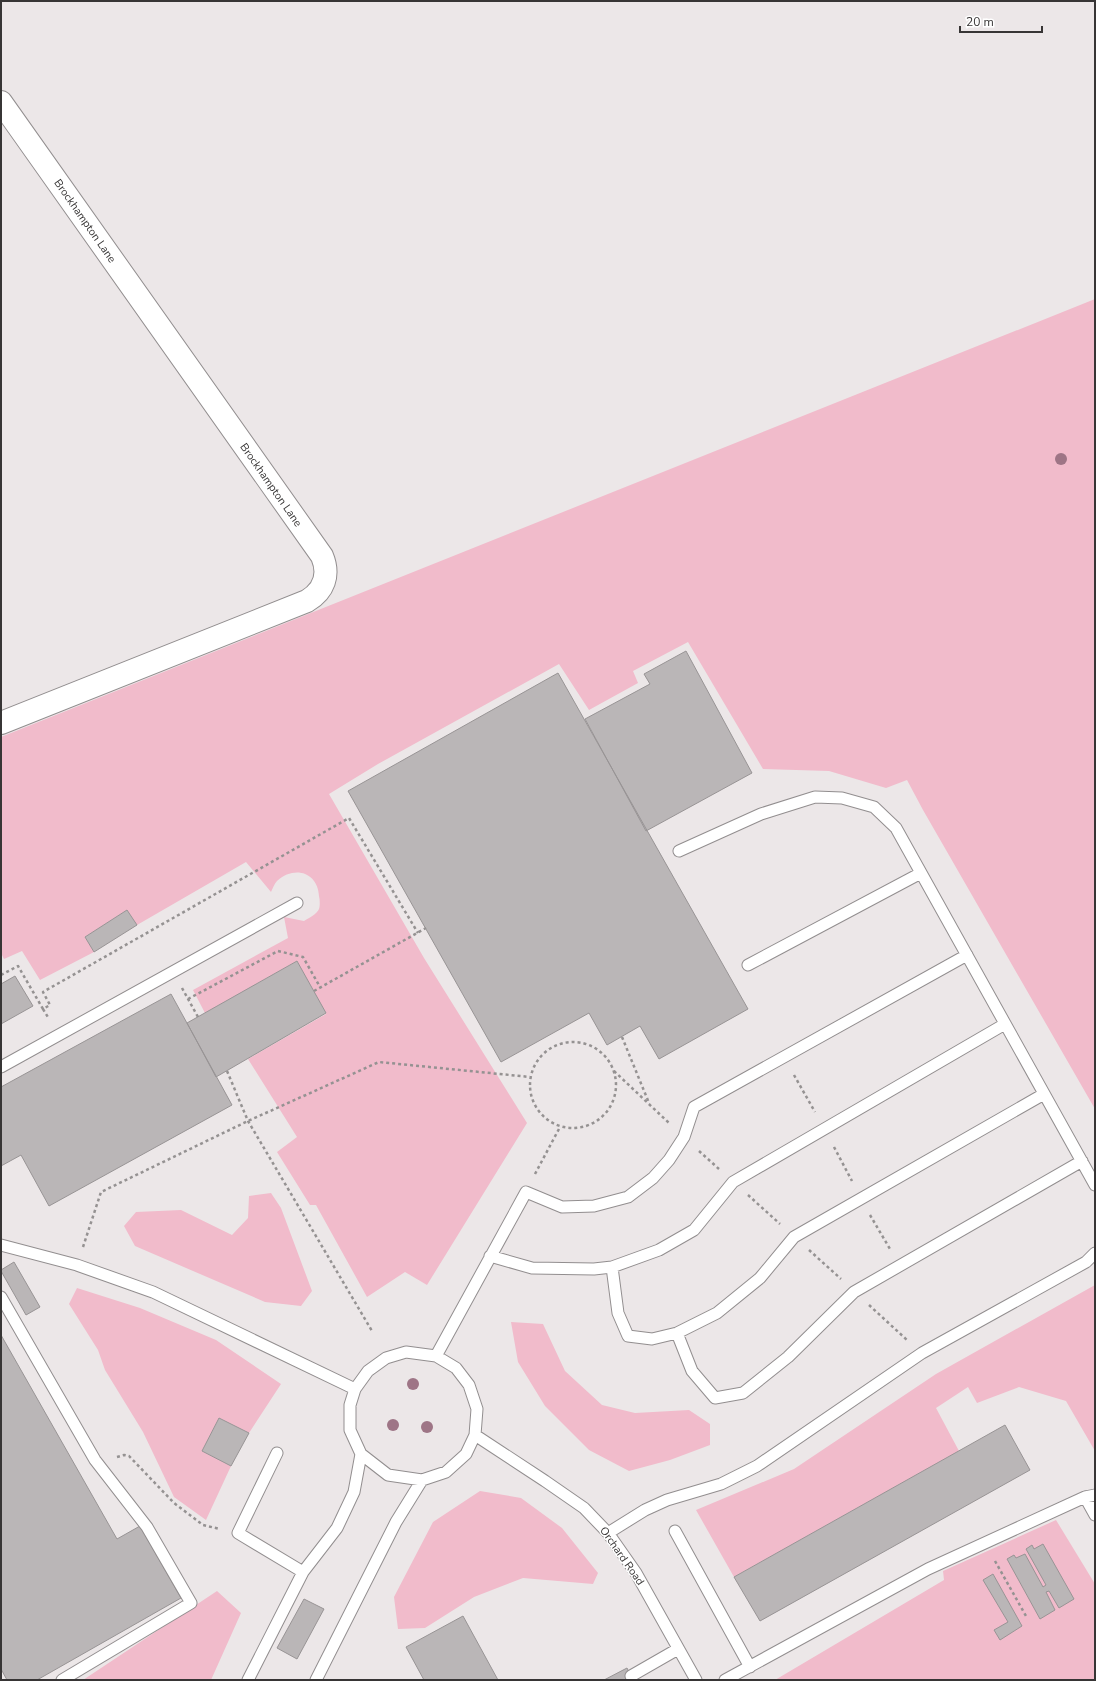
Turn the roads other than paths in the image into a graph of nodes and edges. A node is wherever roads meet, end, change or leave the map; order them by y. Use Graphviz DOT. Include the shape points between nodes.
graph roads {
  1 [pos="1,102"];
  2 [pos="1,723"];
  3 [pos="679,851"];
  4 [pos="921,873"];
  5 [pos="298,903"];
  6 [pos="967,955"];
  7 [pos="748,965"];
  8 [pos="1005,1024"];
  9 [pos="1,1067"];
  10 [pos="1044,1094"];
  11 [pos="1082,1160"];
  12 [pos="1095,1185"];
  13 [pos="1,1245"];
  14 [pos="1095,1253"];
  15 [pos="490,1256"];
  16 [pos="612,1267"];
  17 [pos="1,1298"];
  18 [pos="677,1333"];
  19 [pos="436,1356"];
  20 [pos="355,1389"];
  21 [pos="475,1435"];
  22 [pos="277,1453"];
  23 [pos="361,1454"];
  24 [pos="422,1480"];
  25 [pos="1090,1496"];
  26 [pos="1095,1515"];
  27 [pos="675,1530"];
  28 [pos="608,1533"];
  29 [pos="303,1572"];
  30 [pos="678,1649"];
  31 [pos="750,1667"];
  32 [pos="631,1676"];
  33 [pos="62,1680"];
  34 [pos="248,1680"];
  35 [pos="316,1680"];
  36 [pos="696,1680"];
  37 [pos="725,1680"];
  1 -- 2 [label="street, Brockhampton Lane" via="322,556 326,573 320,590 307,601"];
  3 -- 4 [label="lane" via="761,814 815,797 842,798 874,808 896,828"];
  4 -- 6 [label="lane"];
  4 -- 7 [label="lane"];
  5 -- 9 [label="lane"];
  6 -- 8 [label="lane"];
  6 -- 15 [label="lane" via="694,1107 684,1137 669,1160 653,1178 628,1197 594,1206 562,1207 526,1192"];
  8 -- 10 [label="lane"];
  8 -- 16 [label="lane" via="733,1182 694,1230 659,1250"];
  10 -- 11 [label="lane"];
  10 -- 18 [label="lane" via="794,1237 760,1278 717,1313"];
  11 -- 12 [label="lane"];
  11 -- 18 [label="lane" via="854,1292 788,1357 743,1393 715,1398 692,1371"];
  13 -- 20 [label="lane" via="77,1265 153,1292"];
  14 -- 28 [label="lane" via="1086,1262 922,1353 757,1466 721,1484 668,1500 645,1510"];
  15 -- 16 [label="lane" via="532,1268"];
  15 -- 19 [label="lane"];
  16 -- 18 [label="lane" via="618,1313 628,1336 652,1339"];
  17 -- 33 [label="lane" via="95,1460 147,1527 191,1603"];
  19 -- 20 [label="lane" via="406,1352 386,1358 368,1371"];
  19 -- 21 [label="lane" via="456,1368 469,1385 477,1409"];
  20 -- 23 [label="lane" via="350,1405 350,1430"];
  21 -- 24 [label="lane" via="466,1454 446,1472"];
  21 -- 28 [label="lane, Orchard Road" via="584,1508"];
  22 -- 29 [label="lane" via="238,1533"];
  23 -- 24 [label="lane" via="388,1475"];
  23 -- 29 [label="lane" via="354,1492 337,1528"];
  24 -- 35 [label="lane" via="396,1522"];
  25 -- 26 [label="lane"];
  25 -- 31 [label="lane" via="928,1569"];
  27 -- 31 [label="lane"];
  28 -- 30 [label="lane, Orchard Road" via="636,1573"];
  29 -- 34 [label="lane"];
  30 -- 32 [label="lane"];
  30 -- 36 [label="lane, Orchard Road"];
  31 -- 37 [label="lane"];
}
